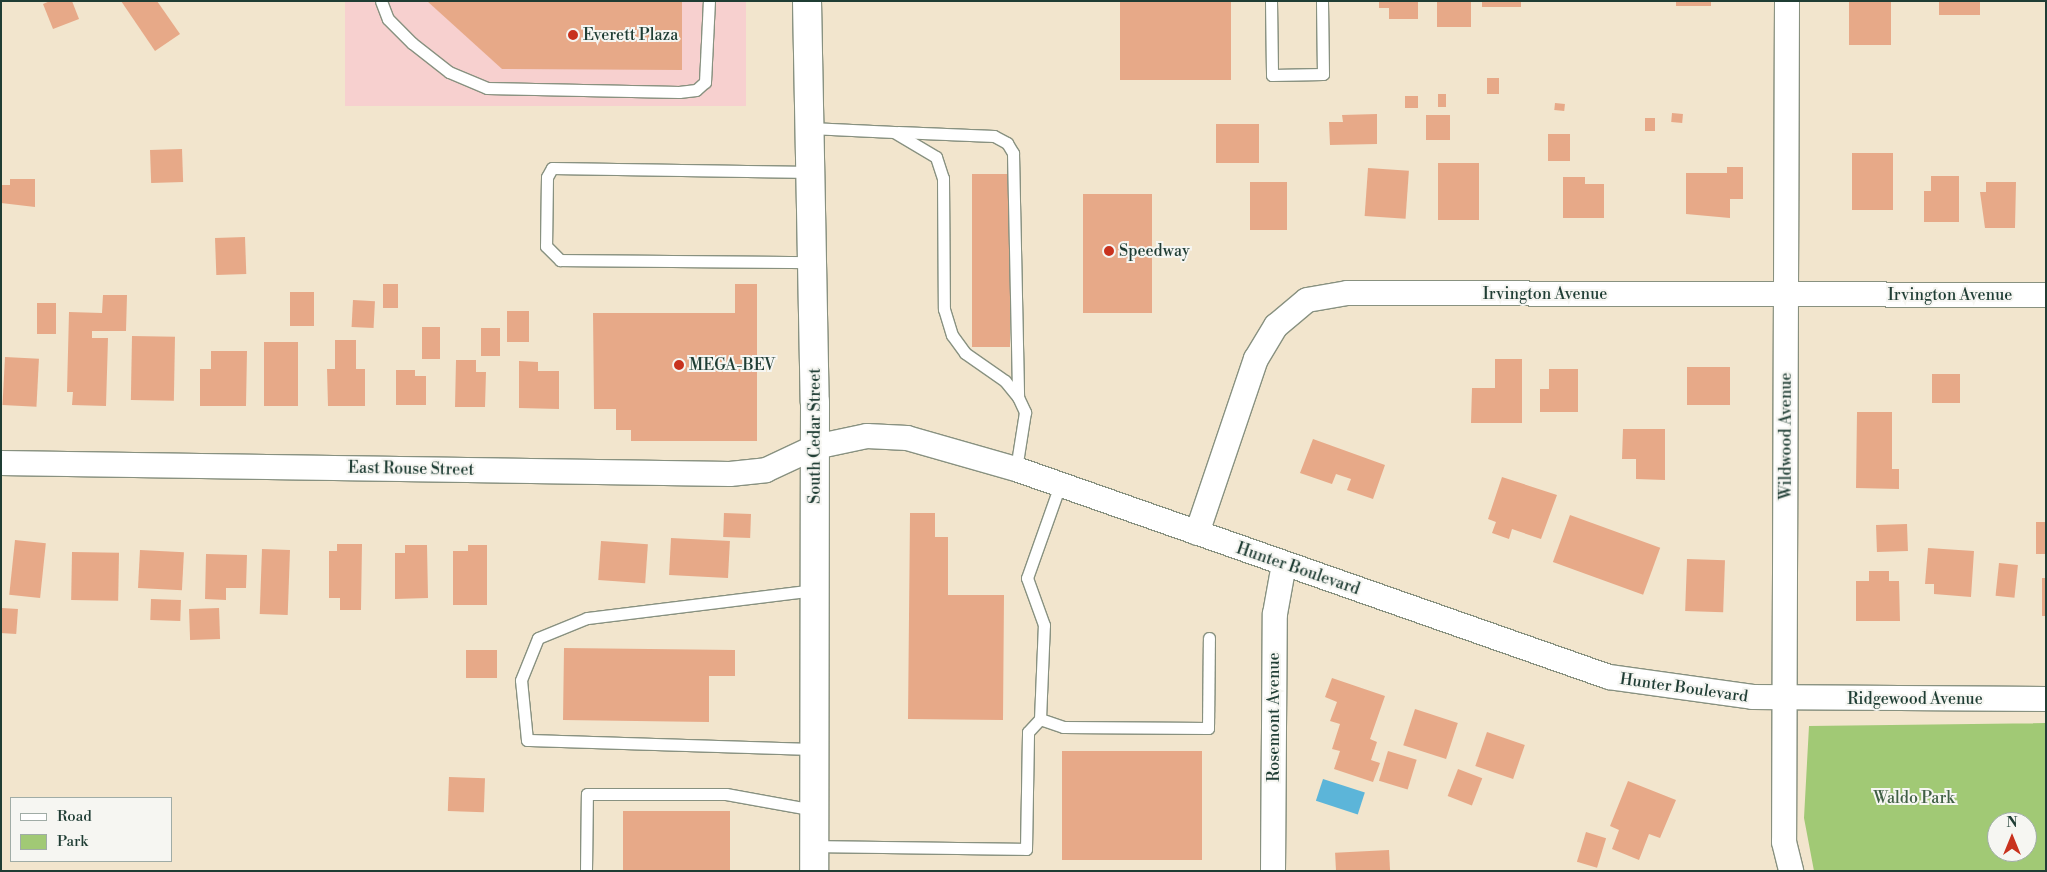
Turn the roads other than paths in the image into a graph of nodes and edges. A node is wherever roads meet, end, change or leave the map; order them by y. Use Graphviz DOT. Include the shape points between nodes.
graph roads {
  1 [pos="382,1"];
  2 [pos="709,1"];
  3 [pos="807,1"];
  4 [pos="1271,1"];
  5 [pos="1322,1"];
  6 [pos="1786,1"];
  7 [pos="810,128"];
  8 [pos="894,132"];
  9 [pos="811,172"];
  10 [pos="813,262"];
  11 [pos="2046,295"];
  12 [pos="1787,296"];
  13 [pos="1018,397"];
  14 [pos="815,447"];
  15 [pos="1,462"];
  16 [pos="1016,469"];
  17 [pos="1060,485"];
  18 [pos="1197,533"];
  19 [pos="1284,564"];
  20 [pos="815,590"];
  21 [pos="1209,638"];
  22 [pos="1785,698"];
  23 [pos="2046,699"];
  24 [pos="1040,719"];
  25 [pos="814,749"];
  26 [pos="814,810"];
  27 [pos="814,858"];
  28 [pos="586,871"];
  29 [pos="1273,871"];
  30 [pos="1791,871"];
  1 -- 2 [label="lane" via="388,19 412,43 449,72 486,88 678,92 696,90 705,82"];
  3 -- 7 [label="main road, South Cedar Street"];
  4 -- 5 [label="lane" via="1272,74 1323,74"];
  6 -- 12 [label="street, Wildwood Avenue"];
  7 -- 8 [label="lane"];
  7 -- 9 [label="main road, South Cedar Street"];
  8 -- 13 [label="lane" via="936,157 943,178 944,309 952,335 965,354 1005,381"];
  8 -- 13 [label="lane" via="994,136 1007,143 1013,153"];
  9 -- 10 [label="main road, South Cedar Street"];
  9 -- 10 [label="lane" via="552,168 547,177 546,246 560,260"];
  10 -- 14 [label="main road, South Cedar Street"];
  11 -- 12 [label="street, Irvington Avenue"];
  12 -- 18 [label="street, Irvington Avenue" via="1347,293 1307,300 1276,326 1256,359"];
  12 -- 22 [label="street, Wildwood Avenue"];
  13 -- 16 [label="lane" via="1025,412"];
  14 -- 15 [label="street, East Rouse Street" via="766,470 730,474"];
  14 -- 16 [label="street, Hunter Boulevard" via="867,436 907,438"];
  14 -- 20 [label="main road, South Cedar Street"];
  16 -- 17 [label="street, Hunter Boulevard"];
  17 -- 18 [label="street, Hunter Boulevard"];
  17 -- 24 [label="lane" via="1027,578 1044,625"];
  18 -- 19 [label="street, Hunter Boulevard"];
  19 -- 22 [label="street, Hunter Boulevard" via="1609,677 1676,690"];
  19 -- 29 [label="street, Rosemont Avenue" via="1275,614"];
  20 -- 25 [label="main road, South Cedar Street"];
  20 -- 25 [label="lane" via="587,618 538,638 521,680 527,740"];
  21 -- 24 [label="lane" via="1208,728 1062,727"];
  22 -- 23 [label="street, Ridgewood Avenue"];
  22 -- 30 [label="street, Wildwood Avenue" via="1784,842"];
  24 -- 27 [label="lane" via="1028,732 1026,849"];
  25 -- 26 [label="main road, South Cedar Street"];
  26 -- 27 [label="main road, South Cedar Street"];
  26 -- 28 [label="lane" via="726,794 587,794"];
}
